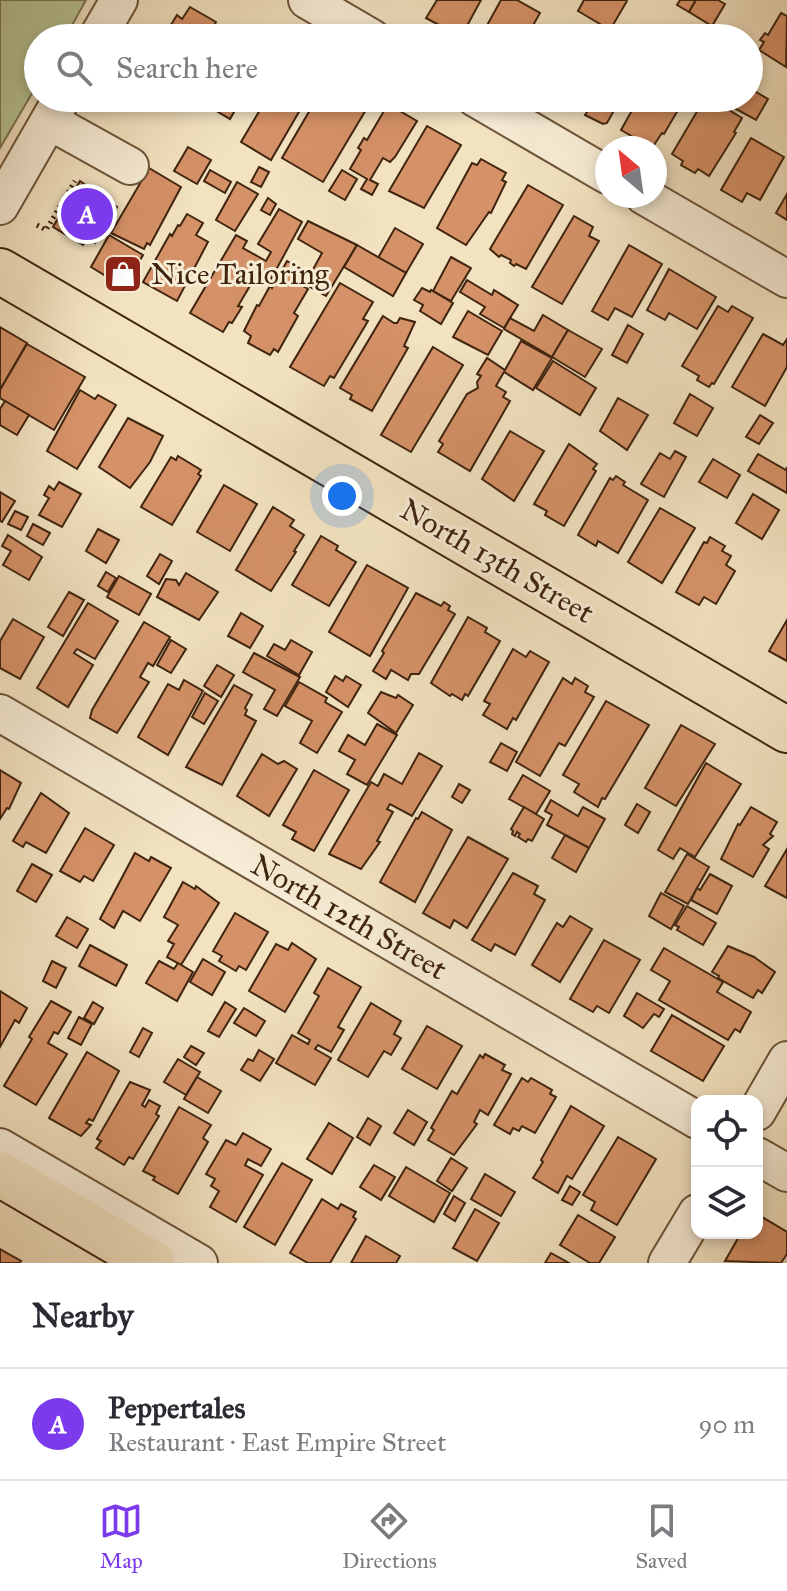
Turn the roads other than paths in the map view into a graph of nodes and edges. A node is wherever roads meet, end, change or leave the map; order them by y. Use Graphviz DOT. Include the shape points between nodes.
graph roads {
  1 [pos="119,0"];
  2 [pos="307,0"];
  3 [pos="105,24"];
  4 [pos="348,24"];
  5 [pos="55,112"];
  6 [pos="59,112"];
  7 [pos="499,112"];
  8 [pos="130,166"];
  9 [pos="595,168"];
  10 [pos="0,206"];
  11 [pos="665,208"];
  12 [pos="0,271"];
  13 [pos="787,279"];
  14 [pos="0,713"];
  15 [pos="787,730"];
  16 [pos="787,1060"];
  17 [pos="763,1102"];
  18 [pos="691,1116"];
  19 [pos="0,1147"];
  20 [pos="763,1159"];
  21 [pos="787,1173"];
  22 [pos="0,1174"];
  23 [pos="691,1223"];
  24 [pos="152,1263"];
  25 [pos="199,1263"];
  26 [pos="667,1263"];
  1 -- 3 [label="street"];
  2 -- 4 [label="street"];
  5 -- 10 [label="street"];
  6 -- 8 [label="street"];
  7 -- 9 [label="street"];
  11 -- 13 [label="street"];
  12 -- 15 [label="main road, North 13th Street"];
  14 -- 18 [label="street, North 12th Street"];
  16 -- 17 [label="street"];
  19 -- 25 [label="street"];
  20 -- 21 [label="street"];
  22 -- 24 [label="main road"];
  23 -- 26 [label="street"];
}
